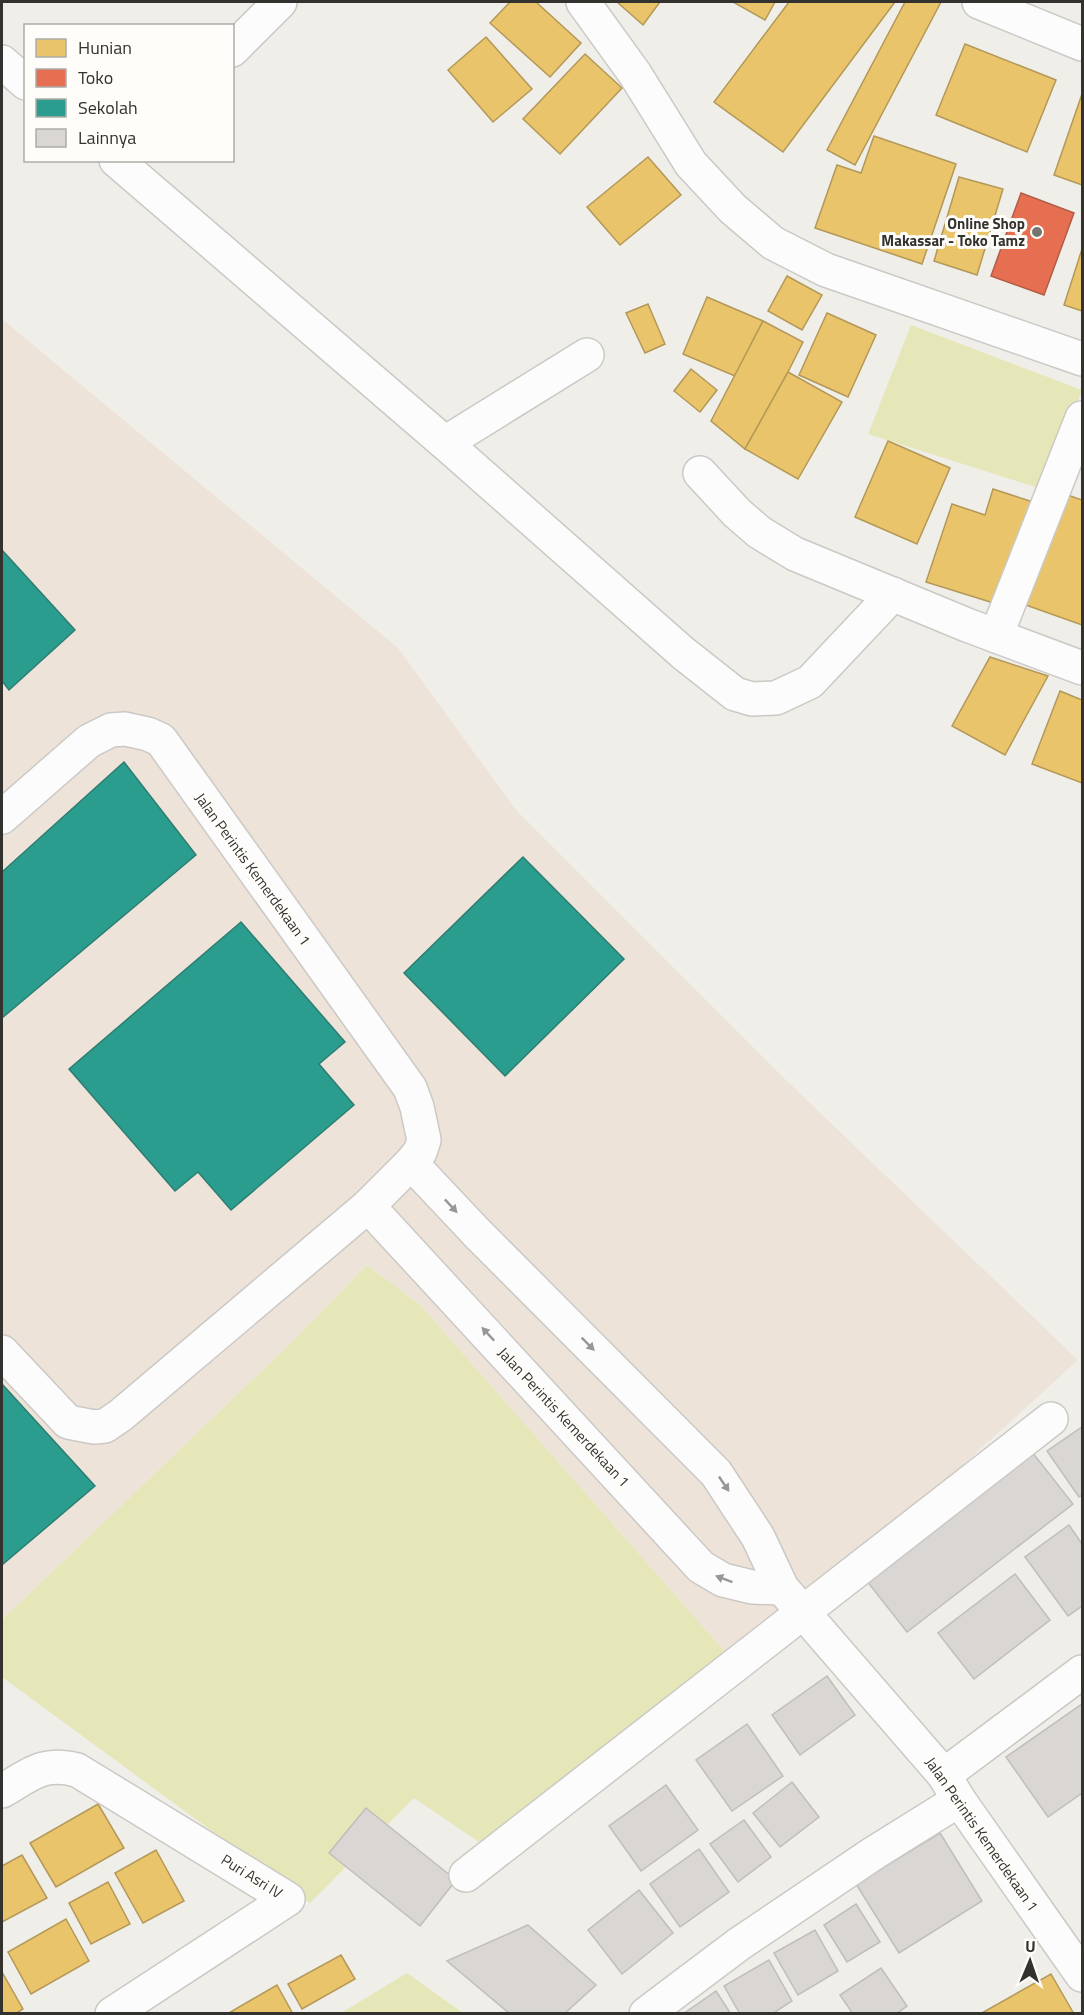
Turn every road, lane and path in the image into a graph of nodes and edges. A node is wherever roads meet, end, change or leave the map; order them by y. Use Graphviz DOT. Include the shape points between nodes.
graph roads {
  1 [pos="280,2"];
  2 [pos="583,2"];
  3 [pos="979,2"];
  4 [pos="1083,44"];
  5 [pos="234,48"];
  6 [pos="2,62"];
  7 [pos="24,80"];
  8 [pos="121,162"];
  9 [pos="587,355"];
  10 [pos="1083,359"];
  11 [pos="1083,418"];
  12 [pos="446,443"];
  13 [pos="700,473"];
  14 [pos="893,594"];
  15 [pos="996,636"];
  16 [pos="1083,668"];
  17 [pos="2,817"];
  18 [pos="411,1163"];
  19 [pos="368,1206"];
  20 [pos="2,1352"];
  21 [pos="1051,1419"];
  22 [pos="792,1600"];
  23 [pos="1083,1672"];
  24 [pos="951,1787"];
  25 [pos="2,1791"];
  26 [pos="466,1875"];
  27 [pos="1083,1975"];
  28 [pos="112,2013"];
  29 [pos="646,2013"];
  1 -- 5 [label="street"];
  2 -- 10 [label="street" via="692,164 773,243 825,270"];
  3 -- 4 [label="street"];
  6 -- 7 [label="street"];
  8 -- 12 [label="street"];
  9 -- 12 [label="street"];
  11 -- 15 [label="street"];
  12 -- 14 [label="street" via="735,694 752,699 776,698 810,682"];
  13 -- 14 [label="street" via="759,532 795,554"];
  14 -- 15 [label="street"];
  15 -- 16 [label="street"];
  17 -- 18 [label="street, Jalan Perintis Kemerdekaan 1" via="89,741 111,730 125,729 161,740 410,1089 424,1140"];
  18 -- 19 [label="street, Jalan Perintis Kemerdekaan 1"];
  18 -- 22 [label="street, Jalan Perintis Kemerdekaan 1, one-way" via="716,1473"];
  19 -- 20 [label="street, Jalan Perintis Kemerdekaan 1" via="105,1426 68,1422"];
  22 -- 19 [label="street, Jalan Perintis Kemerdekaan 1, one-way" via="723,1580 702,1567"];
  21 -- 22 [label="street"];
  22 -- 24 [label="street, Jalan Perintis Kemerdekaan 1"];
  22 -- 26 [label="street"];
  23 -- 24 [label="street"];
  24 -- 27 [label="street, Jalan Perintis Kemerdekaan 1"];
  24 -- 29 [label="street" via="874,1854 739,1944"];
  25 -- 28 [label="street, Puri Asri IV" via="42,1768 76,1770 288,1899"];
}
